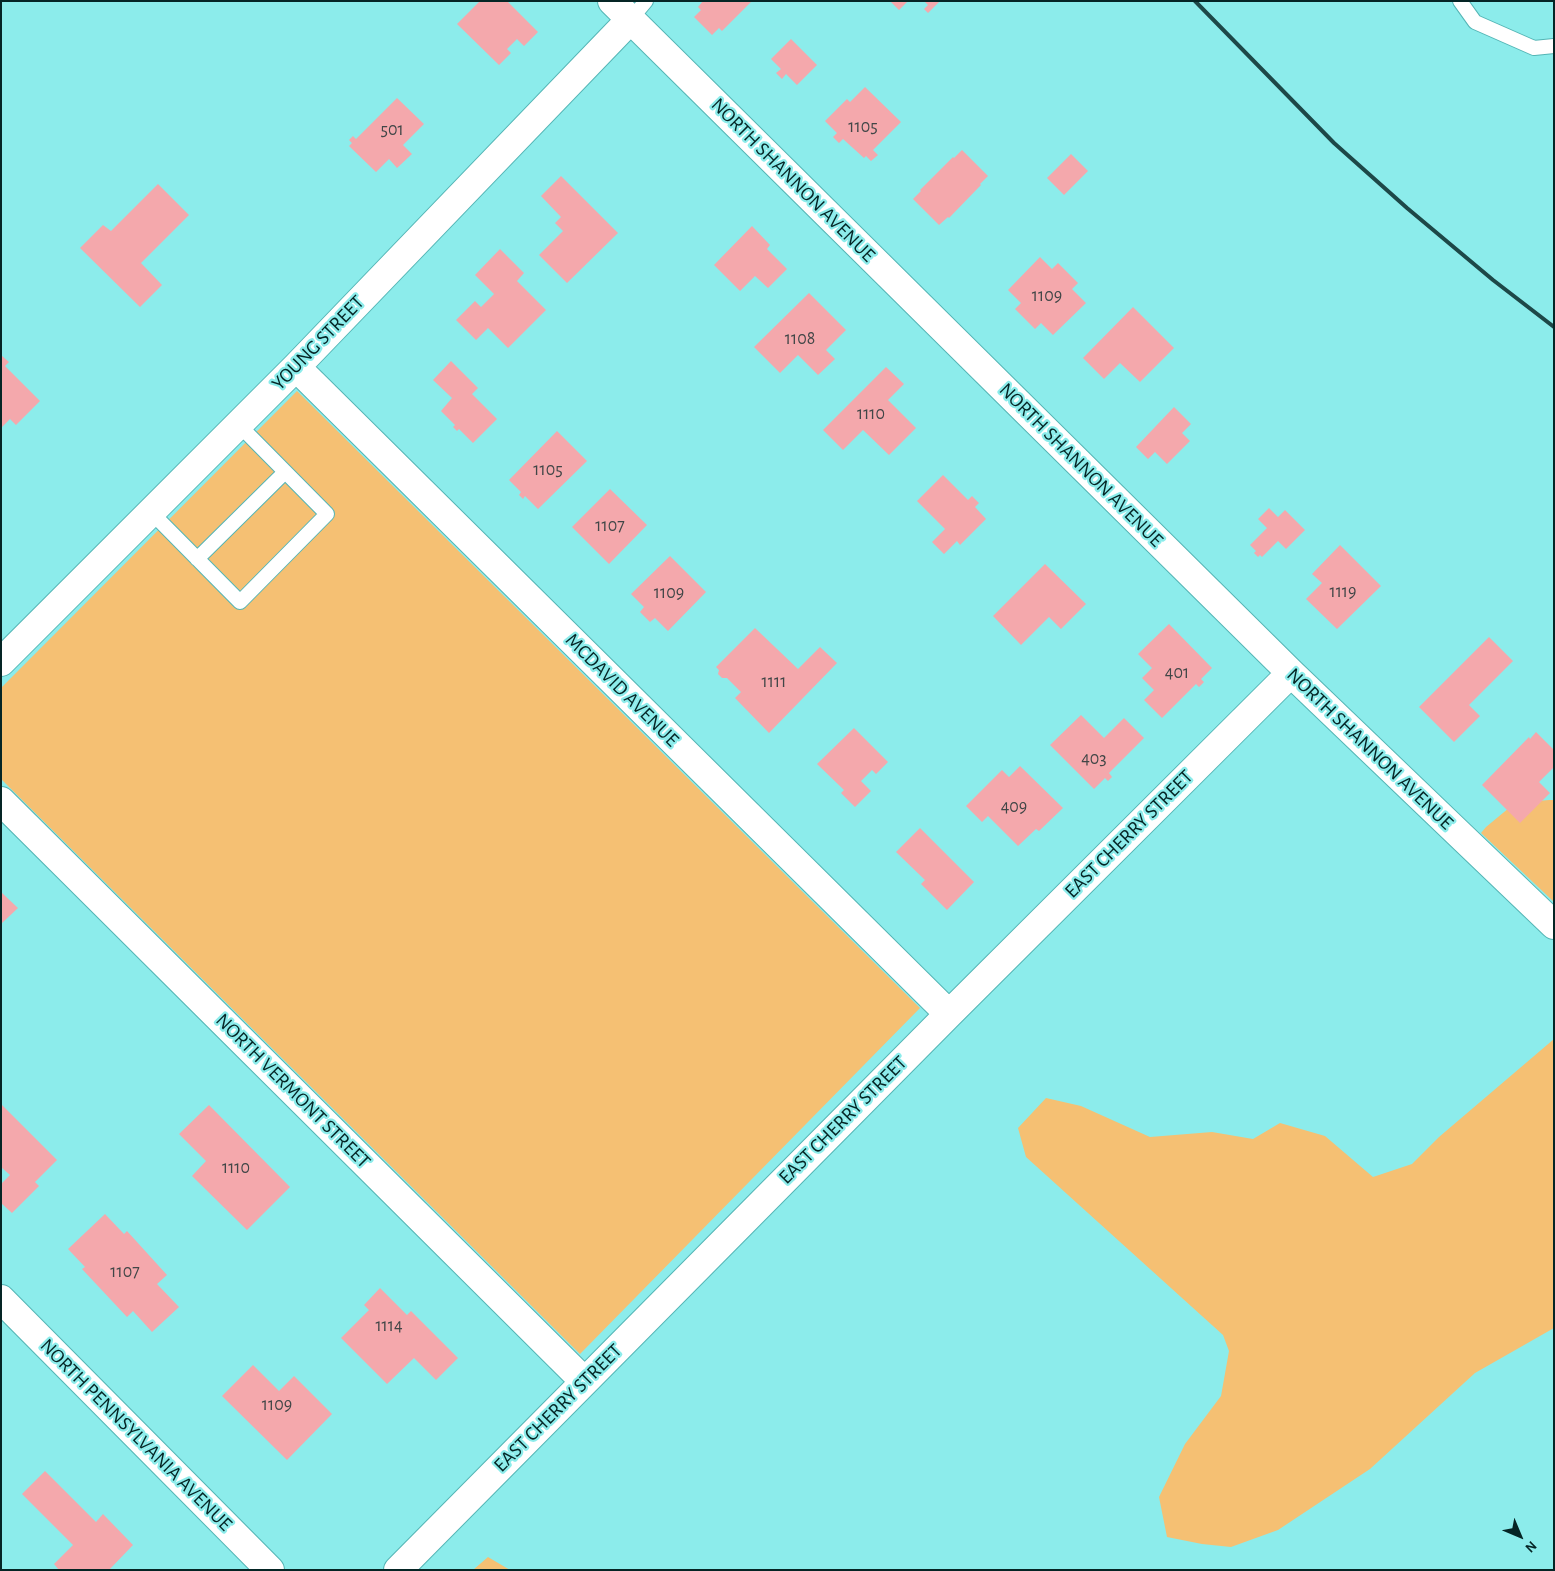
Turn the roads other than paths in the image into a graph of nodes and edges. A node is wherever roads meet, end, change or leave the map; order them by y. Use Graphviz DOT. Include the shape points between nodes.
graph roads {
  1 [pos="1460,1"];
  2 [pos="630,7"];
  3 [pos="1554,46"];
  4 [pos="296,367"];
  5 [pos="238,424"];
  6 [pos="285,472"];
  7 [pos="151,512"];
  8 [pos="197,559"];
  9 [pos="1,662"];
  10 [pos="1291,673"];
  11 [pos="1,801"];
  12 [pos="1554,925"];
  13 [pos="949,1014"];
  14 [pos="1,1300"];
  15 [pos="584,1381"];
  16 [pos="270,1570"];
  17 [pos="398,1570"];
  1 -- 3 [label="lane" via="1475,22 1534,48"];
  2 -- 4 [label="street, YOUNG STREET"];
  2 -- 10 [label="street, NORTH SHANNON AVENUE"];
  4 -- 5 [label="street, YOUNG STREET"];
  4 -- 13 [label="street, MCDAVID AVENUE"];
  5 -- 6 [label="lane"];
  5 -- 7 [label="street, YOUNG STREET"];
  6 -- 8 [label="lane"];
  6 -- 8 [label="lane" via="327,514 240,602"];
  7 -- 8 [label="lane"];
  7 -- 9 [label="street, YOUNG STREET"];
  10 -- 12 [label="street, NORTH SHANNON AVENUE"];
  10 -- 13 [label="street, EAST CHERRY STREET"];
  11 -- 15 [label="street, NORTH VERMONT STREET"];
  13 -- 15 [label="street, EAST CHERRY STREET"];
  14 -- 16 [label="street, NORTH PENNSYLVANIA AVENUE"];
  15 -- 17 [label="street, EAST CHERRY STREET"];
}
